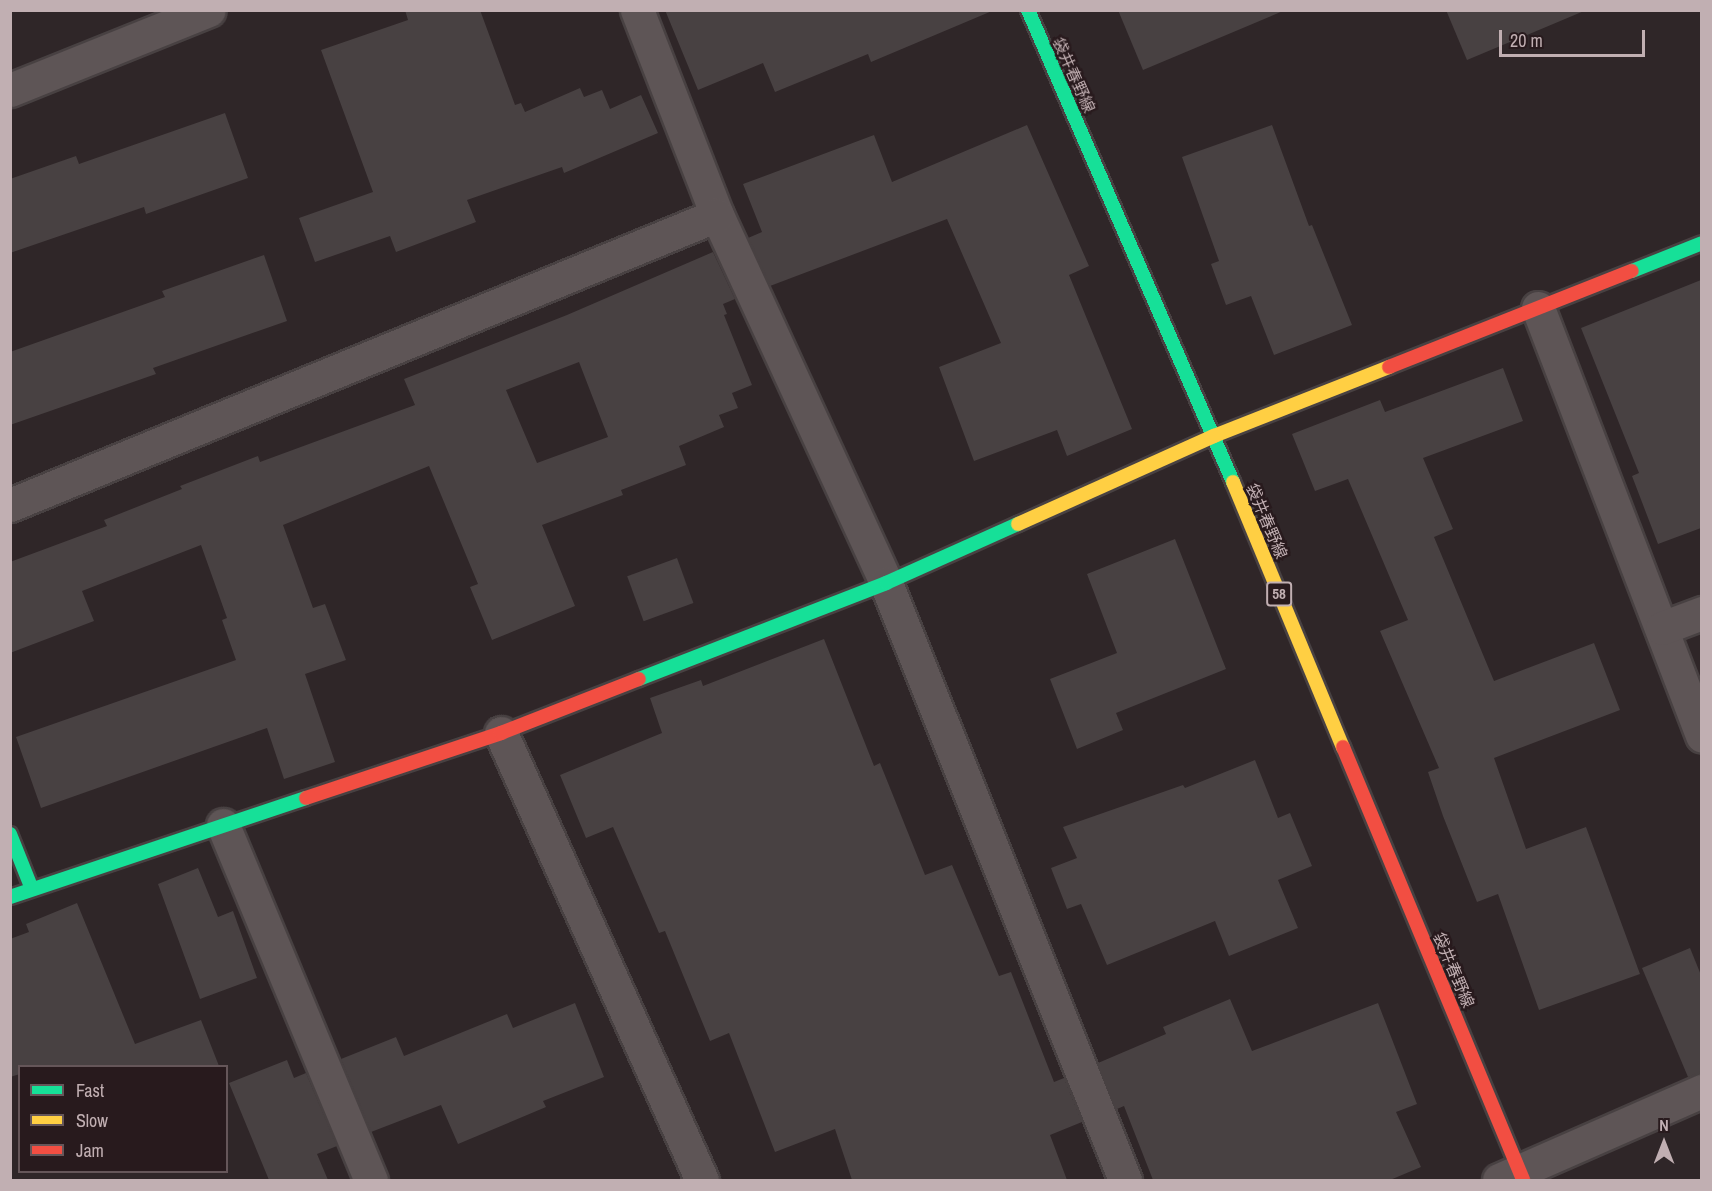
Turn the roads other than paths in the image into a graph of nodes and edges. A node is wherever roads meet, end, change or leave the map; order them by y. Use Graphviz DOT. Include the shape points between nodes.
graph roads {
  1 [pos="209,10"];
  2 [pos="636,10"];
  3 [pos="1028,10"];
  4 [pos="10,90"];
  5 [pos="717,215"];
  6 [pos="1701,243"];
  7 [pos="1538,308"];
  8 [pos="1214,436"];
  9 [pos="10,505"];
  10 [pos="886,583"];
  11 [pos="1701,613"];
  12 [pos="1662,628"];
  13 [pos="501,733"];
  14 [pos="1701,736"];
  15 [pos="223,825"];
  16 [pos="10,834"];
  17 [pos="32,889"];
  18 [pos="10,897"];
  19 [pos="1701,1090"];
  20 [pos="1514,1177"];
  21 [pos="371,1180"];
  22 [pos="702,1180"];
  23 [pos="1125,1180"];
  1 -- 4 [label="street"];
  2 -- 5 [label="street"];
  3 -- 8 [label="street, 袋井春野線 / 58"];
  5 -- 9 [label="street"];
  5 -- 10 [label="street"];
  6 -- 7 [label="street"];
  7 -- 8 [label="street"];
  7 -- 12 [label="street"];
  8 -- 10 [label="street"];
  8 -- 20 [label="street, 袋井春野線 / 58"];
  10 -- 13 [label="street"];
  10 -- 23 [label="street"];
  11 -- 12 [label="street"];
  12 -- 14 [label="street"];
  13 -- 15 [label="street"];
  13 -- 22 [label="street"];
  15 -- 17 [label="street"];
  15 -- 21 [label="street"];
  16 -- 17 [label="street"];
  17 -- 18 [label="street"];
  19 -- 20 [label="street"];
}
